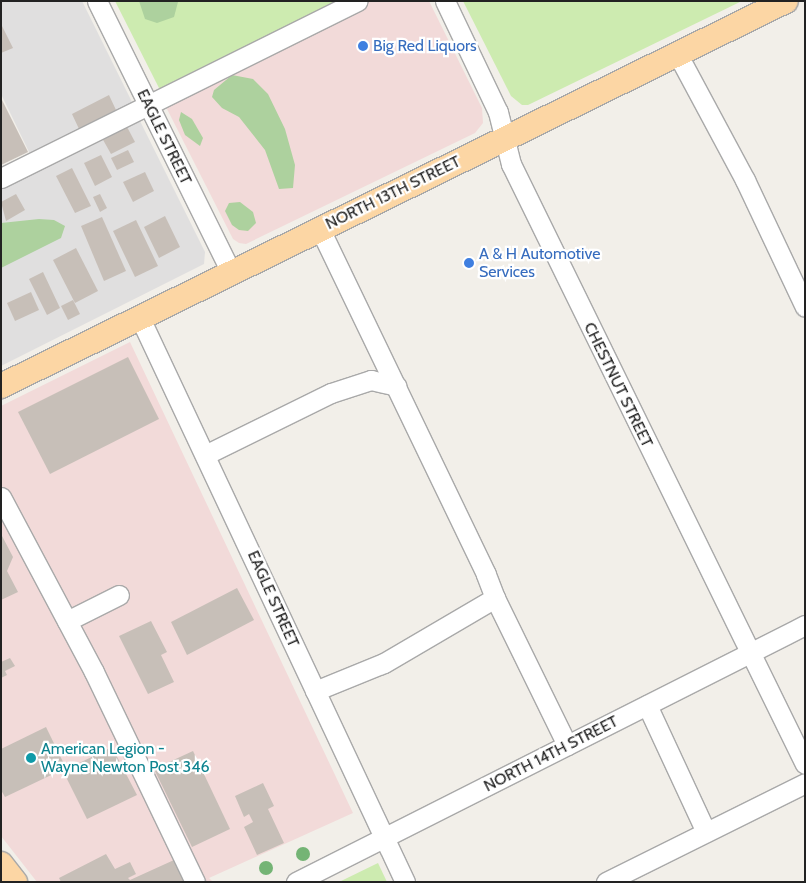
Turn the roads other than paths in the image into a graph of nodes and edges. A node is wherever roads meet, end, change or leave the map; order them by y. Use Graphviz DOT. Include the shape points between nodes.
graph roads {
  1 [pos="97,1"];
  2 [pos="357,1"];
  3 [pos="445,1"];
  4 [pos="786,1"];
  5 [pos="678,55"];
  6 [pos="148,105"];
  7 [pos="505,139"];
  8 [pos="1,178"];
  9 [pos="320,229"];
  10 [pos="231,272"];
  11 [pos="805,307"];
  12 [pos="140,318"];
  13 [pos="1,386"];
  14 [pos="396,386"];
  15 [pos="207,454"];
  16 [pos="1,496"];
  17 [pos="118,594"];
  18 [pos="495,598"];
  19 [pos="67,621"];
  20 [pos="805,625"];
  21 [pos="750,653"];
  22 [pos="315,692"];
  23 [pos="647,705"];
  24 [pos="568,745"];
  25 [pos="805,764"];
  26 [pos="805,783"];
  27 [pos="706,832"];
  28 [pos="384,838"];
  29 [pos="1,864"];
  30 [pos="615,880"];
  31 [pos="15,882"];
  32 [pos="195,882"];
  33 [pos="296,882"];
  34 [pos="404,882"];
  1 -- 6 [label="street, EAGLE STREET"];
  2 -- 6 [label="street"];
  3 -- 7 [label="street, CHESTNUT STREET" via="498,112"];
  4 -- 5 [label="main road, NORTH 13TH STREET"];
  5 -- 7 [label="main road, NORTH 13TH STREET"];
  5 -- 11 [label="street" via="745,180"];
  6 -- 8 [label="street"];
  6 -- 10 [label="street, EAGLE STREET"];
  7 -- 9 [label="main road, NORTH 13TH STREET"];
  7 -- 21 [label="street, CHESTNUT STREET" via="511,164"];
  9 -- 10 [label="main road, NORTH 13TH STREET"];
  9 -- 14 [label="street"];
  10 -- 12 [label="main road, NORTH 13TH STREET"];
  12 -- 13 [label="main road, NORTH 13TH STREET"];
  12 -- 15 [label="street, EAGLE STREET"];
  14 -- 15 [label="street" via="371,380 331,393"];
  14 -- 18 [label="street"];
  15 -- 22 [label="street, EAGLE STREET"];
  16 -- 19 [label="street"];
  17 -- 19 [label="street"];
  18 -- 22 [label="street" via="392,658"];
  18 -- 24 [label="street"];
  19 -- 32 [label="street"];
  20 -- 21 [label="street, NORTH 14TH STREET"];
  21 -- 23 [label="street, NORTH 14TH STREET"];
  21 -- 25 [label="street, CHESTNUT STREET"];
  22 -- 28 [label="street, EAGLE STREET"];
  23 -- 24 [label="street, NORTH 14TH STREET"];
  23 -- 27 [label="street"];
  24 -- 28 [label="street, NORTH 14TH STREET"];
  26 -- 27 [label="street"];
  27 -- 30 [label="street"];
  28 -- 33 [label="street, NORTH 14TH STREET"];
  28 -- 34 [label="street, EAGLE STREET"];
  29 -- 31 [label="main road"];
}
